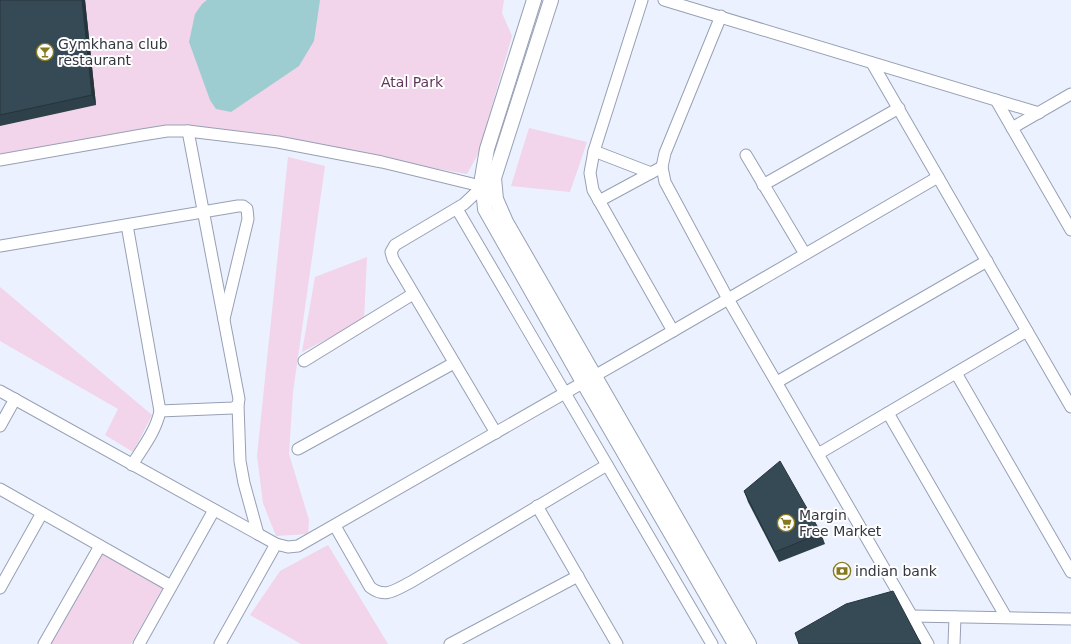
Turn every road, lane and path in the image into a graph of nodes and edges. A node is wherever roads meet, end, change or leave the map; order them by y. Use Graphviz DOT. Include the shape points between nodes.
graph roads {
  1 [pos="534,0"];
  2 [pos="552,0"];
  3 [pos="642,0"];
  4 [pos="664,0"];
  5 [pos="721,16"];
  6 [pos="872,63"];
  7 [pos="1071,94"];
  8 [pos="996,100"];
  9 [pos="899,108"];
  10 [pos="1039,113"];
  11 [pos="1012,128"];
  12 [pos="188,131"];
  13 [pos="594,151"];
  14 [pos="746,155"];
  15 [pos="0,160"];
  16 [pos="662,167"];
  17 [pos="651,173"];
  18 [pos="938,177"];
  19 [pos="763,185"];
  20 [pos="488,188"];
  21 [pos="599,201"];
  22 [pos="456,209"];
  23 [pos="203,212"];
  24 [pos="127,225"];
  25 [pos="1071,230"];
  26 [pos="0,246"];
  27 [pos="805,254"];
  28 [pos="987,262"];
  29 [pos="413,294"];
  30 [pos="728,299"];
  31 [pos="224,319"];
  32 [pos="673,331"];
  33 [pos="1027,331"];
  34 [pos="304,360"];
  35 [pos="454,363"];
  36 [pos="956,373"];
  37 [pos="589,379"];
  38 [pos="777,382"];
  39 [pos="0,391"];
  40 [pos="565,393"];
  41 [pos="15,399"];
  42 [pos="238,405"];
  43 [pos="1071,407"];
  44 [pos="160,411"];
  45 [pos="888,413"];
  46 [pos="0,426"];
  47 [pos="496,433"];
  48 [pos="298,449"];
  49 [pos="630,451"];
  50 [pos="818,454"];
  51 [pos="132,464"];
  52 [pos="607,465"];
  53 [pos="0,489"];
  54 [pos="537,506"];
  55 [pos="214,510"];
  56 [pos="42,513"];
  57 [pos="335,526"];
  58 [pos="258,534"];
  59 [pos="276,544"];
  60 [pos="100,546"];
  61 [pos="1071,572"];
  62 [pos="578,576"];
  63 [pos="171,586"];
  64 [pos="0,588"];
  65 [pos="912,616"];
  66 [pos="954,617"];
  67 [pos="1006,618"];
  68 [pos="1071,618"];
  69 [pos="44,644"];
  70 [pos="139,644"];
  71 [pos="221,644"];
  72 [pos="450,644"];
  73 [pos="616,644"];
  74 [pos="712,644"];
  75 [pos="735,644"];
  76 [pos="749,644"];
  77 [pos="928,644"];
  78 [pos="954,644"];
  1 -- 20 [label="street" via="487,149 482,178"];
  2 -- 20 [label="street" via="494,178"];
  3 -- 13 [label="street"];
  4 -- 5 [label="street"];
  5 -- 6 [label="street"];
  5 -- 16 [label="street" via="665,153"];
  6 -- 8 [label="street"];
  6 -- 9 [label="street"];
  7 -- 10 [label="street"];
  8 -- 10 [label="street"];
  8 -- 11 [label="street"];
  9 -- 18 [label="street"];
  9 -- 19 [label="street"];
  10 -- 11 [label="street"];
  11 -- 25 [label="street"];
  12 -- 15 [label="street" via="167,131"];
  12 -- 20 [label="street" via="285,144 382,162"];
  12 -- 23 [label="street"];
  13 -- 17 [label="street"];
  13 -- 21 [label="street" via="590,173 593,190"];
  14 -- 19 [label="street"];
  16 -- 17 [label="street"];
  16 -- 30 [label="street" via="665,182"];
  17 -- 21 [label="street"];
  18 -- 27 [label="street"];
  18 -- 28 [label="street"];
  19 -- 27 [label="street"];
  20 -- 22 [label="street"];
  20 -- 37 [label="street"];
  21 -- 32 [label="street"];
  22 -- 29 [label="street" via="395,245 391,252 392,259"];
  22 -- 40 [label="street"];
  23 -- 24 [label="street"];
  23 -- 31 [label="street"];
  23 -- 31 [label="street" via="242,206 248,213"];
  24 -- 26 [label="street"];
  24 -- 44 [label="street"];
  27 -- 30 [label="street"];
  28 -- 33 [label="street"];
  28 -- 38 [label="street"];
  29 -- 34 [label="street"];
  29 -- 35 [label="street"];
  30 -- 32 [label="street"];
  30 -- 38 [label="street"];
  31 -- 42 [label="street"];
  32 -- 37 [label="street"];
  33 -- 36 [label="street"];
  33 -- 43 [label="street"];
  35 -- 47 [label="street"];
  35 -- 48 [label="street"];
  36 -- 45 [label="street"];
  36 -- 61 [label="street"];
  37 -- 40 [label="street"];
  37 -- 49 [label="street"];
  38 -- 50 [label="street"];
  39 -- 41 [label="street"];
  40 -- 47 [label="street"];
  40 -- 52 [label="street"];
  41 -- 46 [label="street"];
  41 -- 51 [label="street"];
  42 -- 44 [label="street" via="233,408"];
  42 -- 58 [label="street" via="242,469 248,502"];
  44 -- 51 [label="street" via="153,432"];
  45 -- 50 [label="street"];
  45 -- 67 [label="street"];
  47 -- 57 [label="street"];
  49 -- 75 [label="street"];
  49 -- 76 [label="street"];
  50 -- 65 [label="street"];
  51 -- 55 [label="street"];
  52 -- 54 [label="street"];
  52 -- 74 [label="street"];
  53 -- 56 [label="street"];
  54 -- 57 [label="street" via="411,582 384,594 370,587"];
  54 -- 62 [label="street"];
  55 -- 58 [label="street"];
  55 -- 63 [label="street"];
  56 -- 60 [label="street"];
  56 -- 64 [label="street"];
  57 -- 59 [label="street" via="298,546"];
  58 -- 59 [label="street"];
  59 -- 71 [label="street"];
  60 -- 63 [label="street"];
  60 -- 69 [label="street"];
  62 -- 72 [label="street"];
  62 -- 73 [label="street"];
  63 -- 70 [label="street"];
  65 -- 66 [label="street"];
  65 -- 77 [label="street"];
  66 -- 67 [label="street"];
  66 -- 78 [label="street"];
  67 -- 68 [label="street"];
}
